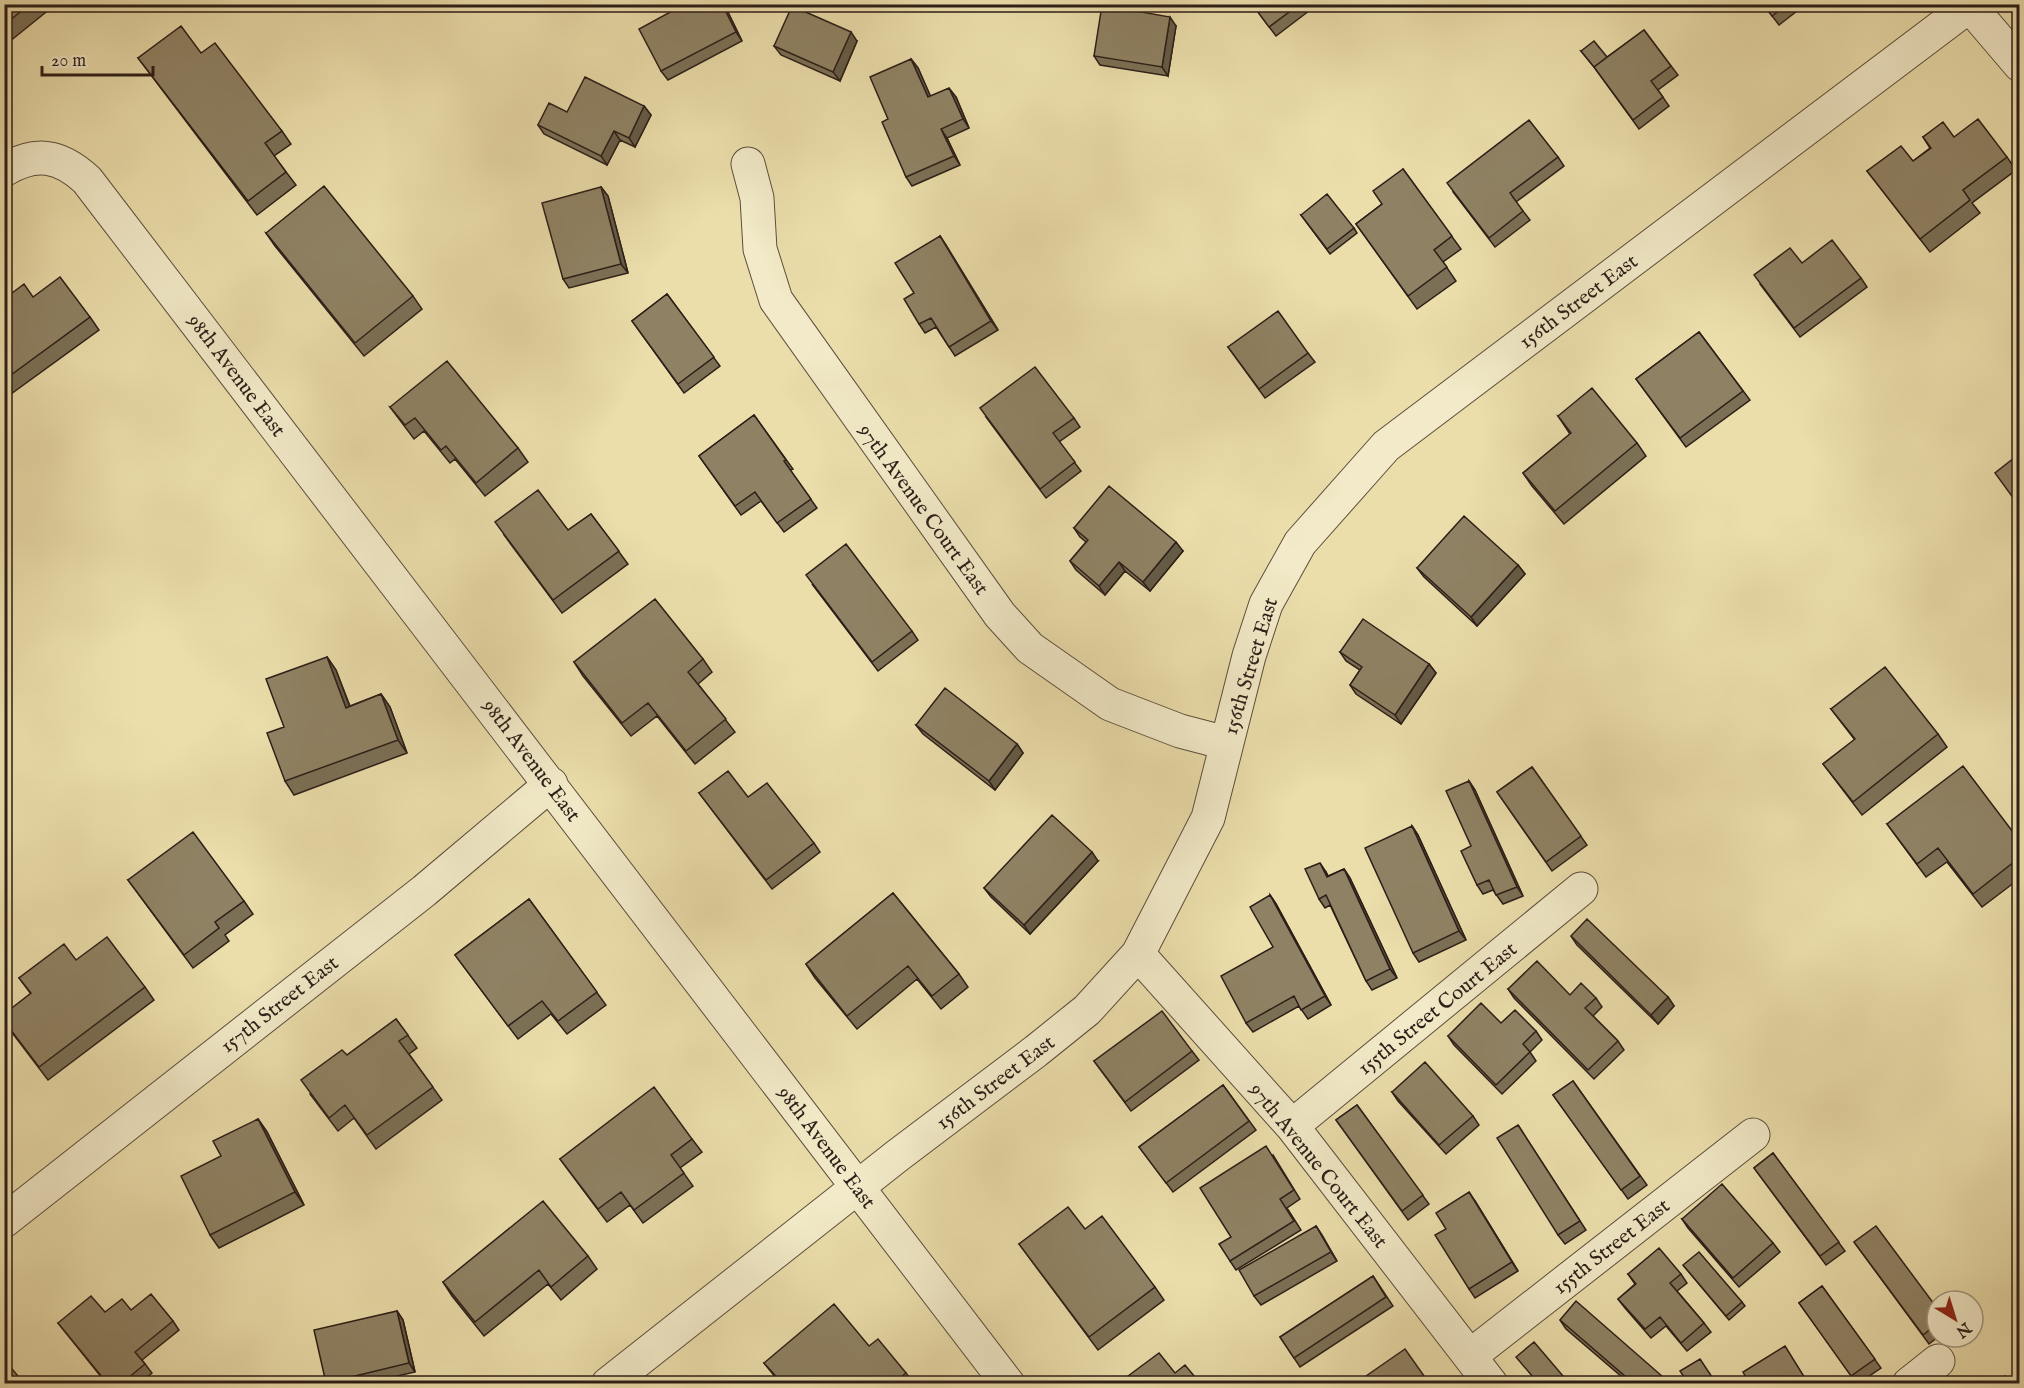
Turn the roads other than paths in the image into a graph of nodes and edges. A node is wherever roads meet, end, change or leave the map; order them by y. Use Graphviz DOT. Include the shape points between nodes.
graph roads {
  1 [pos="1969,5"];
  2 [pos="2019,65"];
  3 [pos="748,164"];
  4 [pos="4,170"];
  5 [pos="1226,743"];
  6 [pos="551,784"];
  7 [pos="1581,890"];
  8 [pos="1138,954"];
  9 [pos="1292,1126"];
  10 [pos="1753,1135"];
  11 [pos="857,1188"];
  12 [pos="4,1221"];
  13 [pos="1470,1356"];
  14 [pos="1938,1361"];
  15 [pos="608,1383"];
  16 [pos="1008,1383"];
  17 [pos="1491,1383"];
  18 [pos="1910,1383"];
  1 -- 2 [label="street"];
  1 -- 5 [label="street, 156th Street East" via="1386,446 1300,543 1266,604"];
  3 -- 5 [label="street, 97th Avenue Court East" via="757,198 760,249 776,300 1000,615 1030,648 1110,704 1180,731"];
  4 -- 6 [label="street, 98th Avenue East" via="19,161 42,156 76,169 87,180"];
  5 -- 8 [label="street, 156th Street East" via="1208,818"];
  6 -- 11 [label="street, 98th Avenue East"];
  6 -- 12 [label="street, 157th Street East" via="424,891"];
  7 -- 9 [label="street, 155th Street Court East"];
  8 -- 9 [label="street, 97th Avenue Court East"];
  8 -- 11 [label="street, 156th Street East" via="1087,1010"];
  9 -- 13 [label="street, 97th Avenue Court East"];
  10 -- 13 [label="street, 155th Street East"];
  11 -- 15 [label="street, 156th Street East"];
  11 -- 16 [label="street, 98th Avenue East"];
  13 -- 17 [label="street, 97th Avenue Court East"];
  14 -- 18 [label="street"];
}
